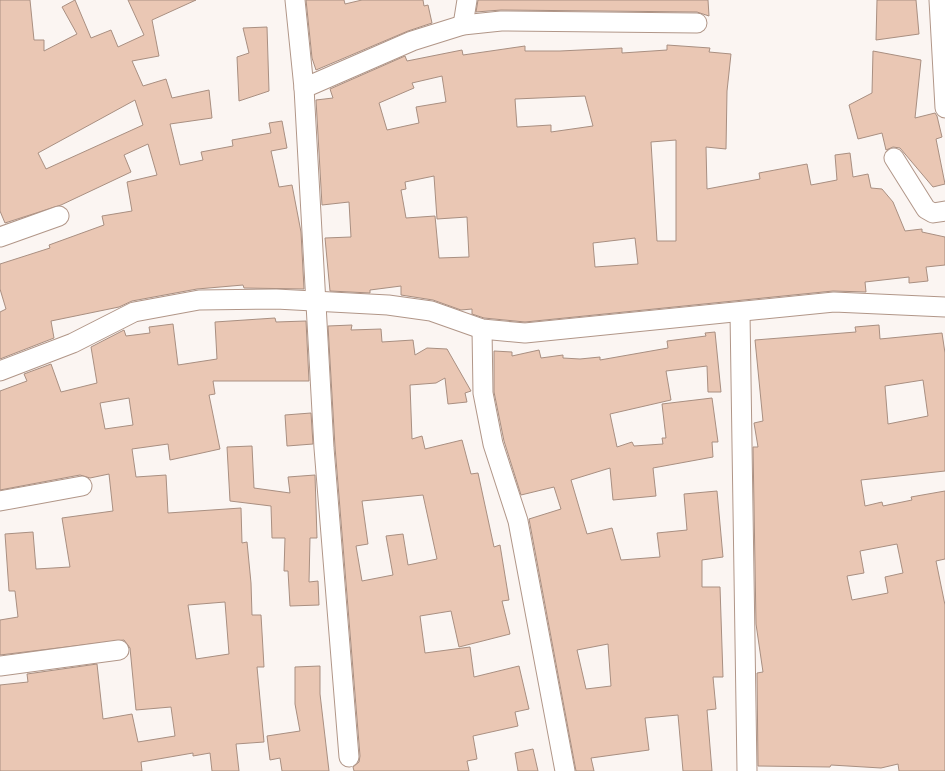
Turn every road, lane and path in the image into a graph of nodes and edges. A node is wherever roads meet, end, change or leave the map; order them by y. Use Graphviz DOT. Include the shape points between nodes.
graph roads {
  1 [pos="295,0"];
  2 [pos="467,0"];
  3 [pos="939,0"];
  4 [pos="697,23"];
  5 [pos="463,25"];
  6 [pos="304,88"];
  7 [pos="945,108"];
  8 [pos="894,158"];
  9 [pos="945,211"];
  10 [pos="59,216"];
  11 [pos="0,237"];
  12 [pos="316,300"];
  13 [pos="945,307"];
  14 [pos="740,313"];
  15 [pos="482,329"];
  16 [pos="0,372"];
  17 [pos="82,486"];
  18 [pos="0,501"];
  19 [pos="119,650"];
  20 [pos="0,666"];
  21 [pos="349,757"];
  22 [pos="565,771"];
  23 [pos="747,771"];
  1 -- 6 [label="street"];
  2 -- 5 [label="street"];
  3 -- 7 [label="street"];
  4 -- 5 [label="street" via="501,21"];
  5 -- 6 [label="street" via="412,42"];
  6 -- 12 [label="street"];
  8 -- 9 [label="street" via="926,209 938,214"];
  10 -- 11 [label="street"];
  12 -- 15 [label="street" via="431,311"];
  12 -- 16 [label="street" via="199,300 134,312 73,344"];
  12 -- 21 [label="street" via="324,448"];
  13 -- 14 [label="street" via="834,302"];
  14 -- 15 [label="street" via="525,333"];
  14 -- 23 [label="street"];
  15 -- 22 [label="street" via="483,393 493,444 518,521"];
  17 -- 18 [label="street"];
  19 -- 20 [label="street"];
}
